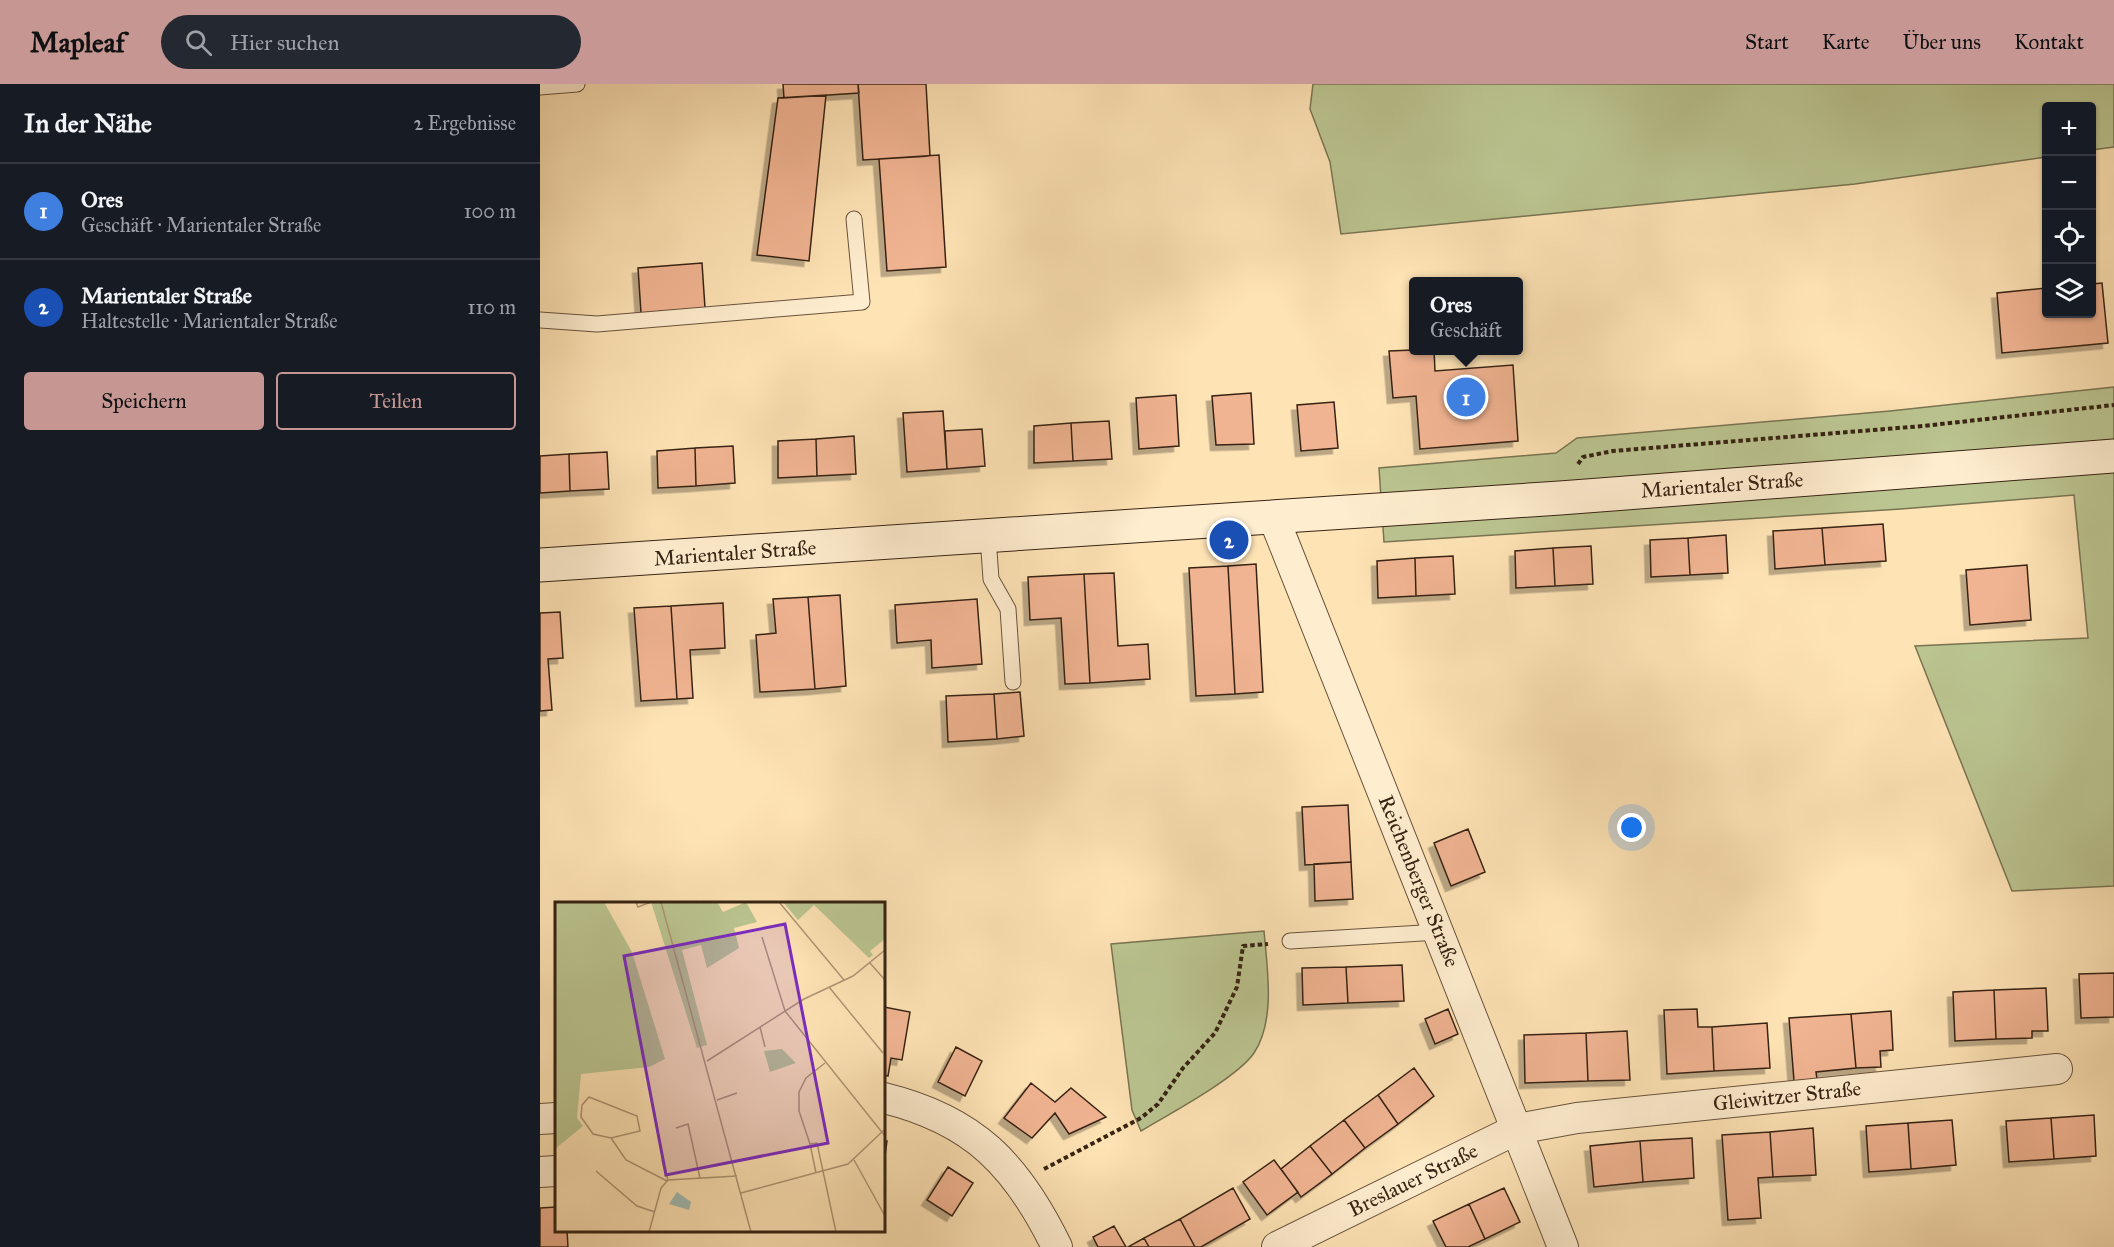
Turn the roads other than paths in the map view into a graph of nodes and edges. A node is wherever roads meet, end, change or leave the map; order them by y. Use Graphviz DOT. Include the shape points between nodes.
graph roads {
  1 [pos="577,84"];
  2 [pos="540,87"];
  3 [pos="854,219"];
  4 [pos="540,320"];
  5 [pos="2114,456"];
  6 [pos="1273,516"];
  7 [pos="988,537"];
  8 [pos="540,565"];
  9 [pos="1013,682"];
  10 [pos="1439,932"];
  11 [pos="1290,941"];
  12 [pos="2057,1069"];
  13 [pos="885,1098"];
  14 [pos="555,1118"];
  15 [pos="540,1119"];
  16 [pos="1517,1129"];
  17 [pos="555,1171"];
  18 [pos="540,1172"];
  19 [pos="1057,1247"];
  20 [pos="1277,1247"];
  21 [pos="1563,1247"];
  1 -- 2 [label="lane"];
  3 -- 4 [label="lane" via="862,302 597,324"];
  5 -- 6 [label="main road, Marientaler Straße"];
  6 -- 7 [label="main road, Marientaler Straße"];
  6 -- 10 [label="street, Reichenberger Straße"];
  7 -- 8 [label="main road, Marientaler Straße"];
  7 -- 9 [label="lane" via="991,579 1008,609"];
  10 -- 11 [label="lane"];
  10 -- 16 [label="street, Reichenberger Straße"];
  12 -- 16 [label="street, Gleiwitzer Straße" via="1577,1118"];
  13 -- 19 [label="street" via="934,1114 982,1143 1019,1183"];
  14 -- 15 [label="street"];
  16 -- 20 [label="street, Breslauer Straße"];
  16 -- 21 [label="street, Reichenberger Straße"];
  17 -- 18 [label="street"];
}
